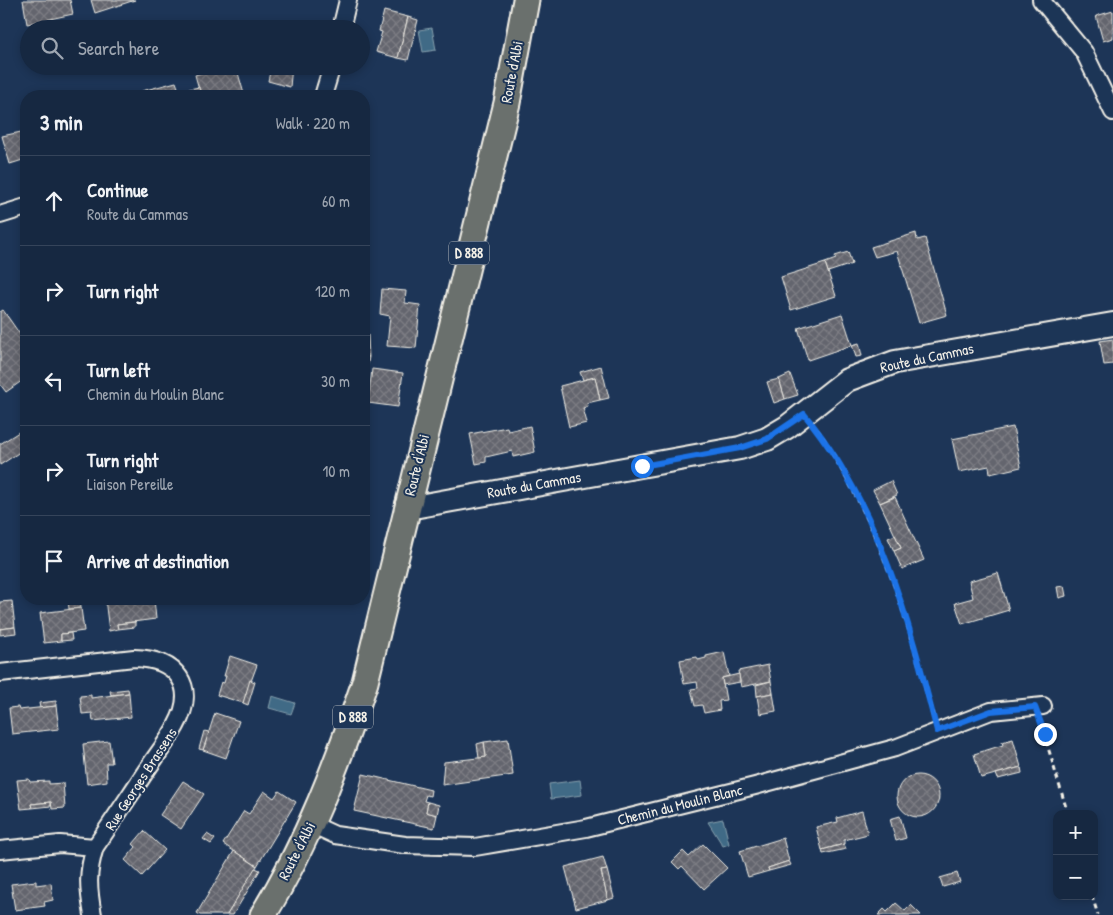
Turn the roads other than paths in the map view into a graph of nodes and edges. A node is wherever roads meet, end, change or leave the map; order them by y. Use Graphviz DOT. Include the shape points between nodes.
graph roads {
  1 [pos="348,0"];
  2 [pos="526,0"];
  3 [pos="1042,0"];
  4 [pos="343,20"];
  5 [pos="330,75"];
  6 [pos="326,90"];
  7 [pos="1113,112"];
  8 [pos="20,209"];
  9 [pos="0,215"];
  10 [pos="1113,324"];
  11 [pos="407,505"];
  12 [pos="0,673"];
  13 [pos="1039,706"];
  14 [pos="311,824"];
  15 [pos="95,847"];
  16 [pos="0,850"];
  17 [pos="92,915"];
  18 [pos="263,915"];
  1 -- 4 [label="street"];
  2 -- 11 [label="main road, Route d'Albi / D 888" via="507,103"];
  3 -- 7 [label="street" via="1084,52"];
  5 -- 6 [label="street"];
  8 -- 9 [label="street"];
  10 -- 11 [label="street, Route du Cammas" via="895,362 847,380 767,439 740,448 419,506"];
  11 -- 14 [label="main road, Route d'Albi / D 888" via="365,682 340,756"];
  12 -- 15 [label="street, Rue Georges Brassens" via="150,658 170,667 183,683 184,697 176,725"];
  13 -- 14 [label="street, Chemin du Moulin Blanc" via="991,711 895,748 755,786 586,828 475,847 406,845 335,835"];
  14 -- 18 [label="main road, Route d'Albi / D 888"];
  15 -- 16 [label="street" via="60,844"];
  15 -- 17 [label="street, Rue Georges Brassens" via="88,885"];
}
